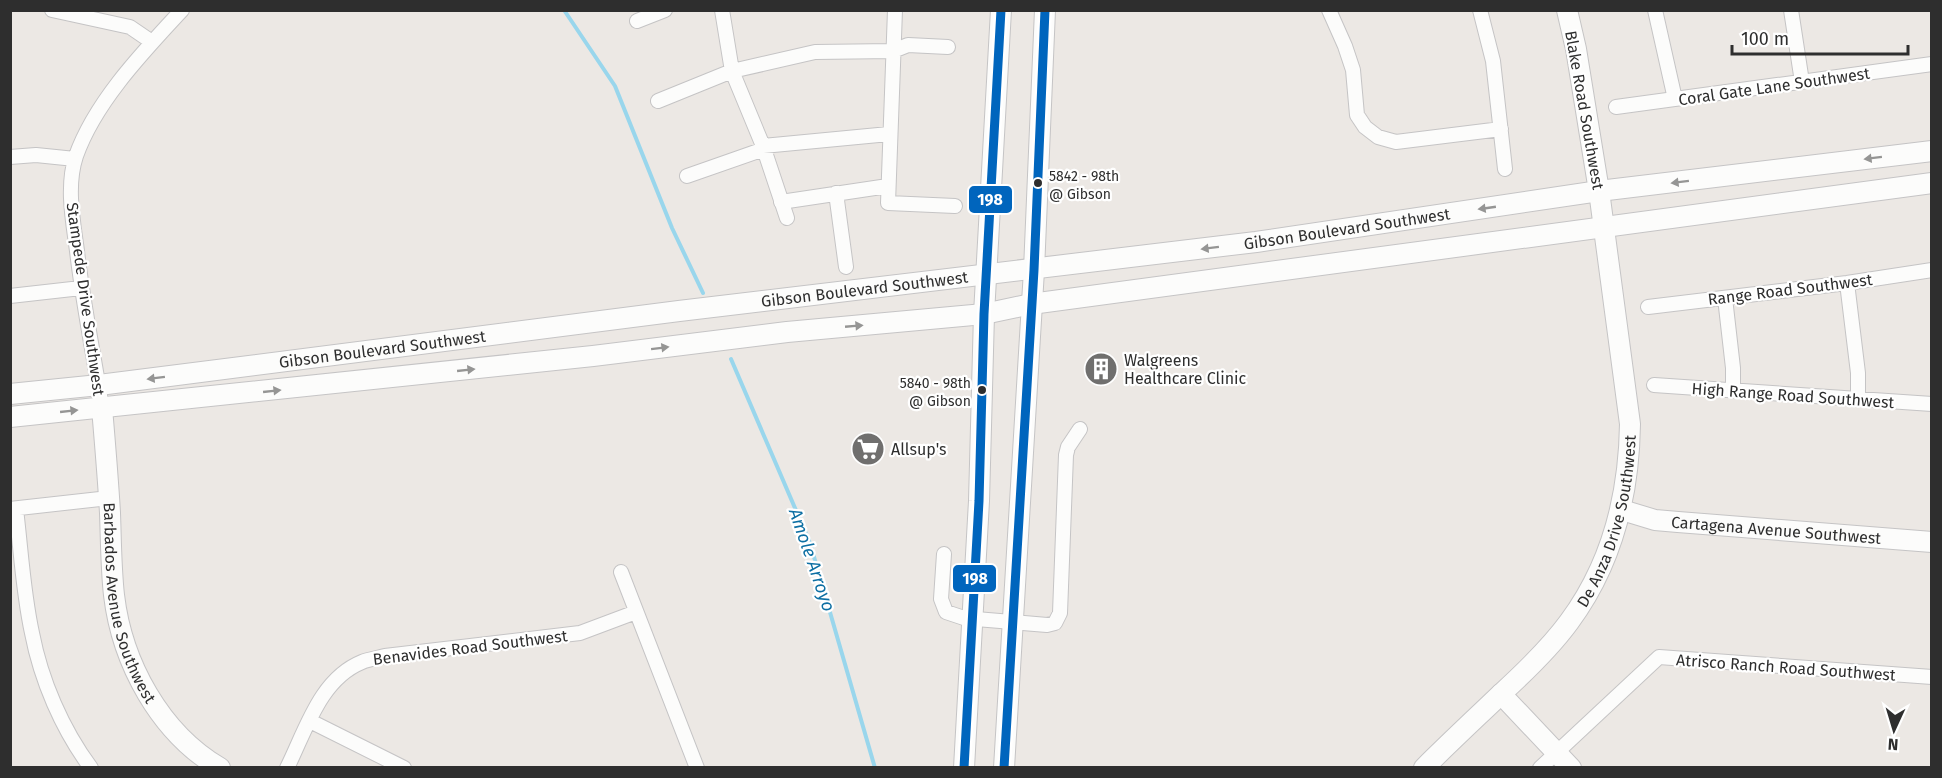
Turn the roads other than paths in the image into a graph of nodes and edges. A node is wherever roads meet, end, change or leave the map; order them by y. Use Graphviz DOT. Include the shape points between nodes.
graph roads {
  1 [pos="52,10"];
  2 [pos="182,10"];
  3 [pos="665,10"];
  4 [pos="722,10"];
  5 [pos="895,10"];
  6 [pos="1000,10"];
  7 [pos="1045,10"];
  8 [pos="1329,10"];
  9 [pos="1480,10"];
  10 [pos="1567,10"];
  11 [pos="1655,10"];
  12 [pos="1791,10"];
  13 [pos="636,21"];
  14 [pos="152,42"];
  15 [pos="948,47"];
  16 [pos="893,51"];
  17 [pos="1932,64"];
  18 [pos="732,71"];
  19 [pos="1802,82"];
  20 [pos="1675,99"];
  21 [pos="658,101"];
  22 [pos="1616,107"];
  23 [pos="1501,129"];
  24 [pos="889,134"];
  25 [pos="764,148"];
  26 [pos="1932,151"];
  27 [pos="10,157"];
  28 [pos="75,159"];
  29 [pos="1505,169"];
  30 [pos="687,176"];
  31 [pos="1932,183"];
  32 [pos="888,186"];
  33 [pos="836,194"];
  34 [pos="782,201"];
  35 [pos="955,206"];
  36 [pos="1601,209"];
  37 [pos="787,218"];
  38 [pos="846,267"];
  39 [pos="1034,270"];
  40 [pos="1932,270"];
  41 [pos="986,275"];
  42 [pos="1847,283"];
  43 [pos="81,288"];
  44 [pos="10,296"];
  45 [pos="1725,298"];
  46 [pos="1032,304"];
  47 [pos="1648,307"];
  48 [pos="984,314"];
  49 [pos="99,385"];
  50 [pos="1654,385"];
  51 [pos="1733,390"];
  52 [pos="10,394"];
  53 [pos="1858,398"];
  54 [pos="1932,404"];
  55 [pos="102,408"];
  56 [pos="10,417"];
  57 [pos="1080,429"];
  58 [pos="109,498"];
  59 [pos="13,509"];
  60 [pos="1622,510"];
  61 [pos="1932,542"];
  62 [pos="944,554"];
  63 [pos="621,572"];
  64 [pos="636,612"];
  65 [pos="973,619"];
  66 [pos="1013,622"];
  67 [pos="1932,678"];
  68 [pos="1501,694"];
  69 [pos="310,721"];
  70 [pos="1556,752"];
  71 [pos="91,768"];
  72 [pos="220,768"];
  73 [pos="287,768"];
  74 [pos="404,768"];
  75 [pos="697,768"];
  76 [pos="964,768"];
  77 [pos="1004,768"];
  78 [pos="1424,768"];
  79 [pos="1540,768"];
  80 [pos="1571,768"];
  1 -- 14 [label="street" via="130,27"];
  2 -- 14 [label="street, Stampede Drive Southwest"];
  3 -- 13 [label="street"];
  4 -- 18 [label="street"];
  5 -- 16 [label="street"];
  6 -- 41 [label="street"];
  7 -- 39 [label="street"];
  8 -- 23 [label="street" via="1353,70 1357,115 1371,132 1396,142"];
  9 -- 23 [label="street" via="1493,61"];
  10 -- 36 [label="street, Blake Road Southwest"];
  11 -- 20 [label="street"];
  12 -- 19 [label="street"];
  14 -- 28 [label="street, Stampede Drive Southwest" via="89,124"];
  15 -- 16 [label="street" via="908,45"];
  16 -- 18 [label="street" via="814,52"];
  16 -- 24 [label="street"];
  17 -- 19 [label="street, Coral Gate Lane Southwest"];
  18 -- 21 [label="street"];
  18 -- 25 [label="street"];
  19 -- 20 [label="street, Coral Gate Lane Southwest"];
  20 -- 22 [label="street, Coral Gate Lane Southwest"];
  23 -- 29 [label="street"];
  24 -- 25 [label="street"];
  24 -- 32 [label="street"];
  25 -- 30 [label="street"];
  25 -- 34 [label="street"];
  26 -- 36 [label="street, Gibson Boulevard Southwest, one-way"];
  27 -- 28 [label="street"];
  28 -- 43 [label="street, Stampede Drive Southwest" via="70,202"];
  31 -- 36 [label="street, Gibson Boulevard Southwest"];
  32 -- 33 [label="street"];
  32 -- 35 [label="street" via="888,203"];
  33 -- 34 [label="street"];
  33 -- 38 [label="street"];
  34 -- 37 [label="street"];
  36 -- 39 [label="street, Gibson Boulevard Southwest, one-way" via="1256,242"];
  36 -- 46 [label="street, Gibson Boulevard Southwest"];
  36 -- 60 [label="street, De Anza Drive Southwest" via="1630,424"];
  39 -- 41 [label="street, Gibson Boulevard Southwest"];
  39 -- 46 [label="street"];
  40 -- 42 [label="street, Range Road Southwest"];
  41 -- 48 [label="street"];
  41 -- 49 [label="street, Gibson Boulevard Southwest, one-way"];
  42 -- 45 [label="street, Range Road Southwest"];
  42 -- 53 [label="street"];
  43 -- 44 [label="street"];
  43 -- 49 [label="street, Stampede Drive Southwest"];
  45 -- 47 [label="street, Range Road Southwest"];
  45 -- 51 [label="street"];
  46 -- 48 [label="street, Gibson Boulevard Southwest"];
  46 -- 66 [label="street"];
  55 -- 48 [label="street, Gibson Boulevard Southwest, one-way" via="784,332"];
  48 -- 65 [label="street"];
  49 -- 52 [label="street, Gibson Boulevard Southwest"];
  49 -- 55 [label="street, Stampede Drive Southwest"];
  50 -- 51 [label="street, High Range Road Southwest"];
  51 -- 53 [label="street, High Range Road Southwest"];
  53 -- 54 [label="street, High Range Road Southwest"];
  56 -- 55 [label="street, Gibson Boulevard Southwest, one-way"];
  55 -- 58 [label="street, Barbados Avenue Southwest"];
  57 -- 66 [label="street" via="1066,455 1060,613 1052,625"];
  58 -- 59 [label="street"];
  58 -- 72 [label="street, Barbados Avenue Southwest" via="114,596 127,652 150,700 177,734"];
  59 -- 71 [label="street" via="38,659 62,722"];
  60 -- 61 [label="street, Cartagena Avenue Southwest" via="1655,520"];
  60 -- 68 [label="street, De Anza Drive Southwest" via="1610,546 1583,601 1554,641"];
  62 -- 65 [label="street" via="941,599 946,612"];
  63 -- 64 [label="street"];
  64 -- 69 [label="street, Benavides Road Southwest" via="580,633 363,661 329,685"];
  64 -- 75 [label="street"];
  65 -- 66 [label="street"];
  65 -- 76 [label="street"];
  66 -- 77 [label="street"];
  67 -- 70 [label="street, Atrisco Ranch Road Southwest" via="1659,657"];
  68 -- 70 [label="street"];
  68 -- 78 [label="street, De Anza Drive Southwest"];
  69 -- 73 [label="street, Benavides Road Southwest"];
  69 -- 74 [label="street"];
  70 -- 79 [label="street, Atrisco Ranch Road Southwest"];
  70 -- 80 [label="street"];
}
